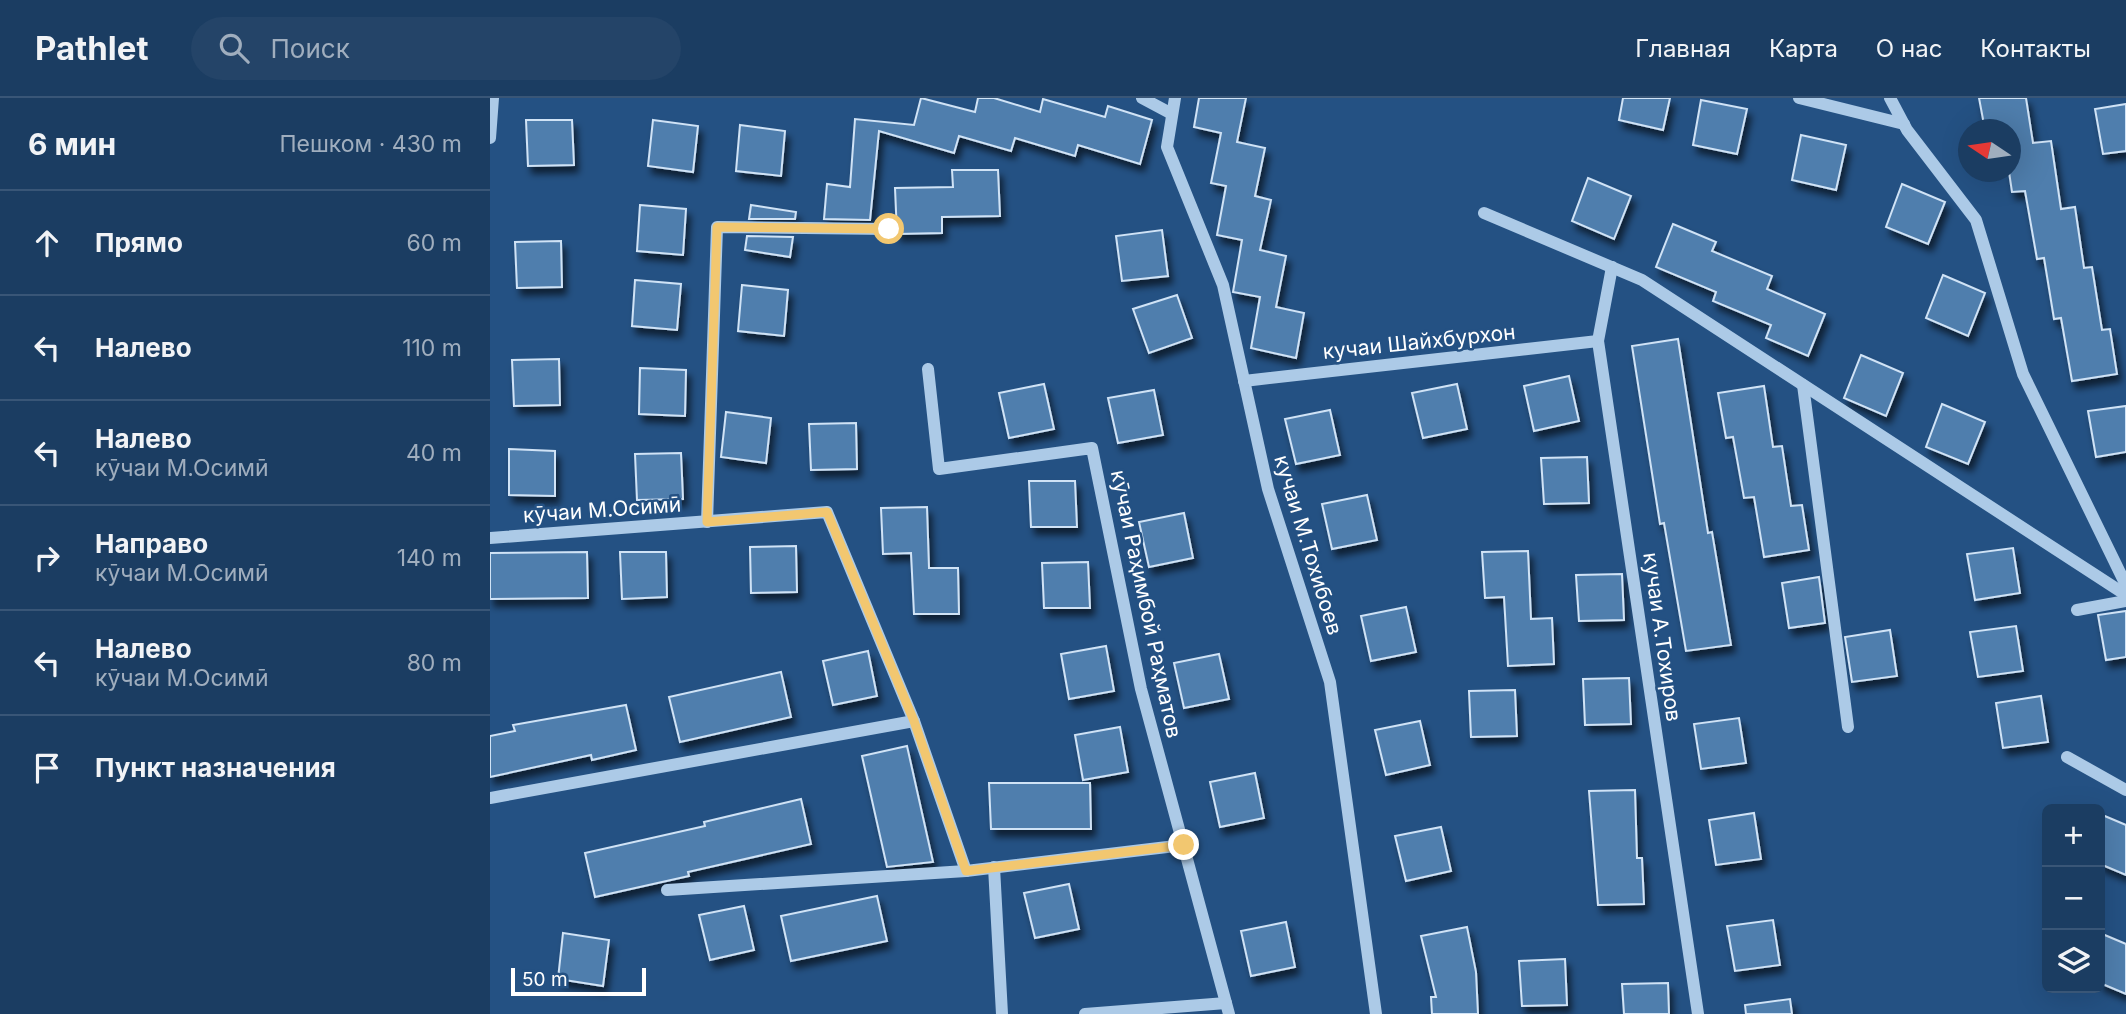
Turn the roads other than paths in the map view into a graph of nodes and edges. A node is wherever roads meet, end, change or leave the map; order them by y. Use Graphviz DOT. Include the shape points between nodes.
graph roads {
  1 [pos="494,98"];
  2 [pos="1142,98"];
  3 [pos="1175,98"];
  4 [pos="1798,98"];
  5 [pos="1890,98"];
  6 [pos="1172,114"];
  7 [pos="1904,124"];
  8 [pos="490,138"];
  9 [pos="1484,213"];
  10 [pos="889,229"];
  11 [pos="1612,267"];
  12 [pos="1598,341"];
  13 [pos="928,369"];
  14 [pos="1244,381"];
  15 [pos="1803,385"];
  16 [pos="707,522"];
  17 [pos="490,538"];
  18 [pos="2126,585"];
  19 [pos="2126,595"];
  20 [pos="2126,601"];
  21 [pos="2077,610"];
  22 [pos="914,721"];
  23 [pos="1848,727"];
  24 [pos="2067,757"];
  25 [pos="2126,790"];
  26 [pos="490,798"];
  27 [pos="1184,845"];
  28 [pos="994,867"];
  29 [pos="966,871"];
  30 [pos="667,890"];
  31 [pos="1227,1009"];
  32 [pos="1002,1014"];
  33 [pos="1086,1014"];
  34 [pos="1376,1014"];
  35 [pos="1698,1014"];
  1 -- 8 [label="street"];
  2 -- 6 [label="street"];
  3 -- 6 [label="street, кучаи М.Тохибоев"];
  4 -- 7 [label="street"];
  5 -- 7 [label="street"];
  6 -- 14 [label="street, кучаи М.Тохибоев" via="1167,147 1223,285"];
  7 -- 18 [label="street" via="1976,220 2023,374"];
  9 -- 11 [label="street"];
  10 -- 16 [label="street" via="717,227"];
  11 -- 12 [label="street, кучаи А.Тохиров"];
  11 -- 15 [label="street" via="1642,280"];
  12 -- 14 [label="street, кучаи Шайхбурхон"];
  12 -- 35 [label="street, кучаи А.Тохиров"];
  13 -- 27 [label="street, кӯчаи Раҳимбой Раҳматов" via="939,469 1092,448 1141,689"];
  14 -- 34 [label="street, кучаи М.Тохибоев" via="1268,489 1330,682"];
  15 -- 19 [label="street"];
  15 -- 23 [label="street"];
  16 -- 17 [label="street, кӯчаи М.Осимӣ"];
  16 -- 22 [label="street, кӯчаи М.Осимӣ" via="827,512"];
  20 -- 21 [label="street"];
  22 -- 26 [label="street"];
  22 -- 29 [label="street, кӯчаи М.Осимӣ"];
  24 -- 25 [label="street"];
  27 -- 28 [label="street"];
  27 -- 31 [label="street, кӯчаи Раҳимбой Раҳматов"];
  28 -- 29 [label="street"];
  28 -- 32 [label="street"];
  29 -- 30 [label="street"];
  31 -- 33 [label="street"];
}
